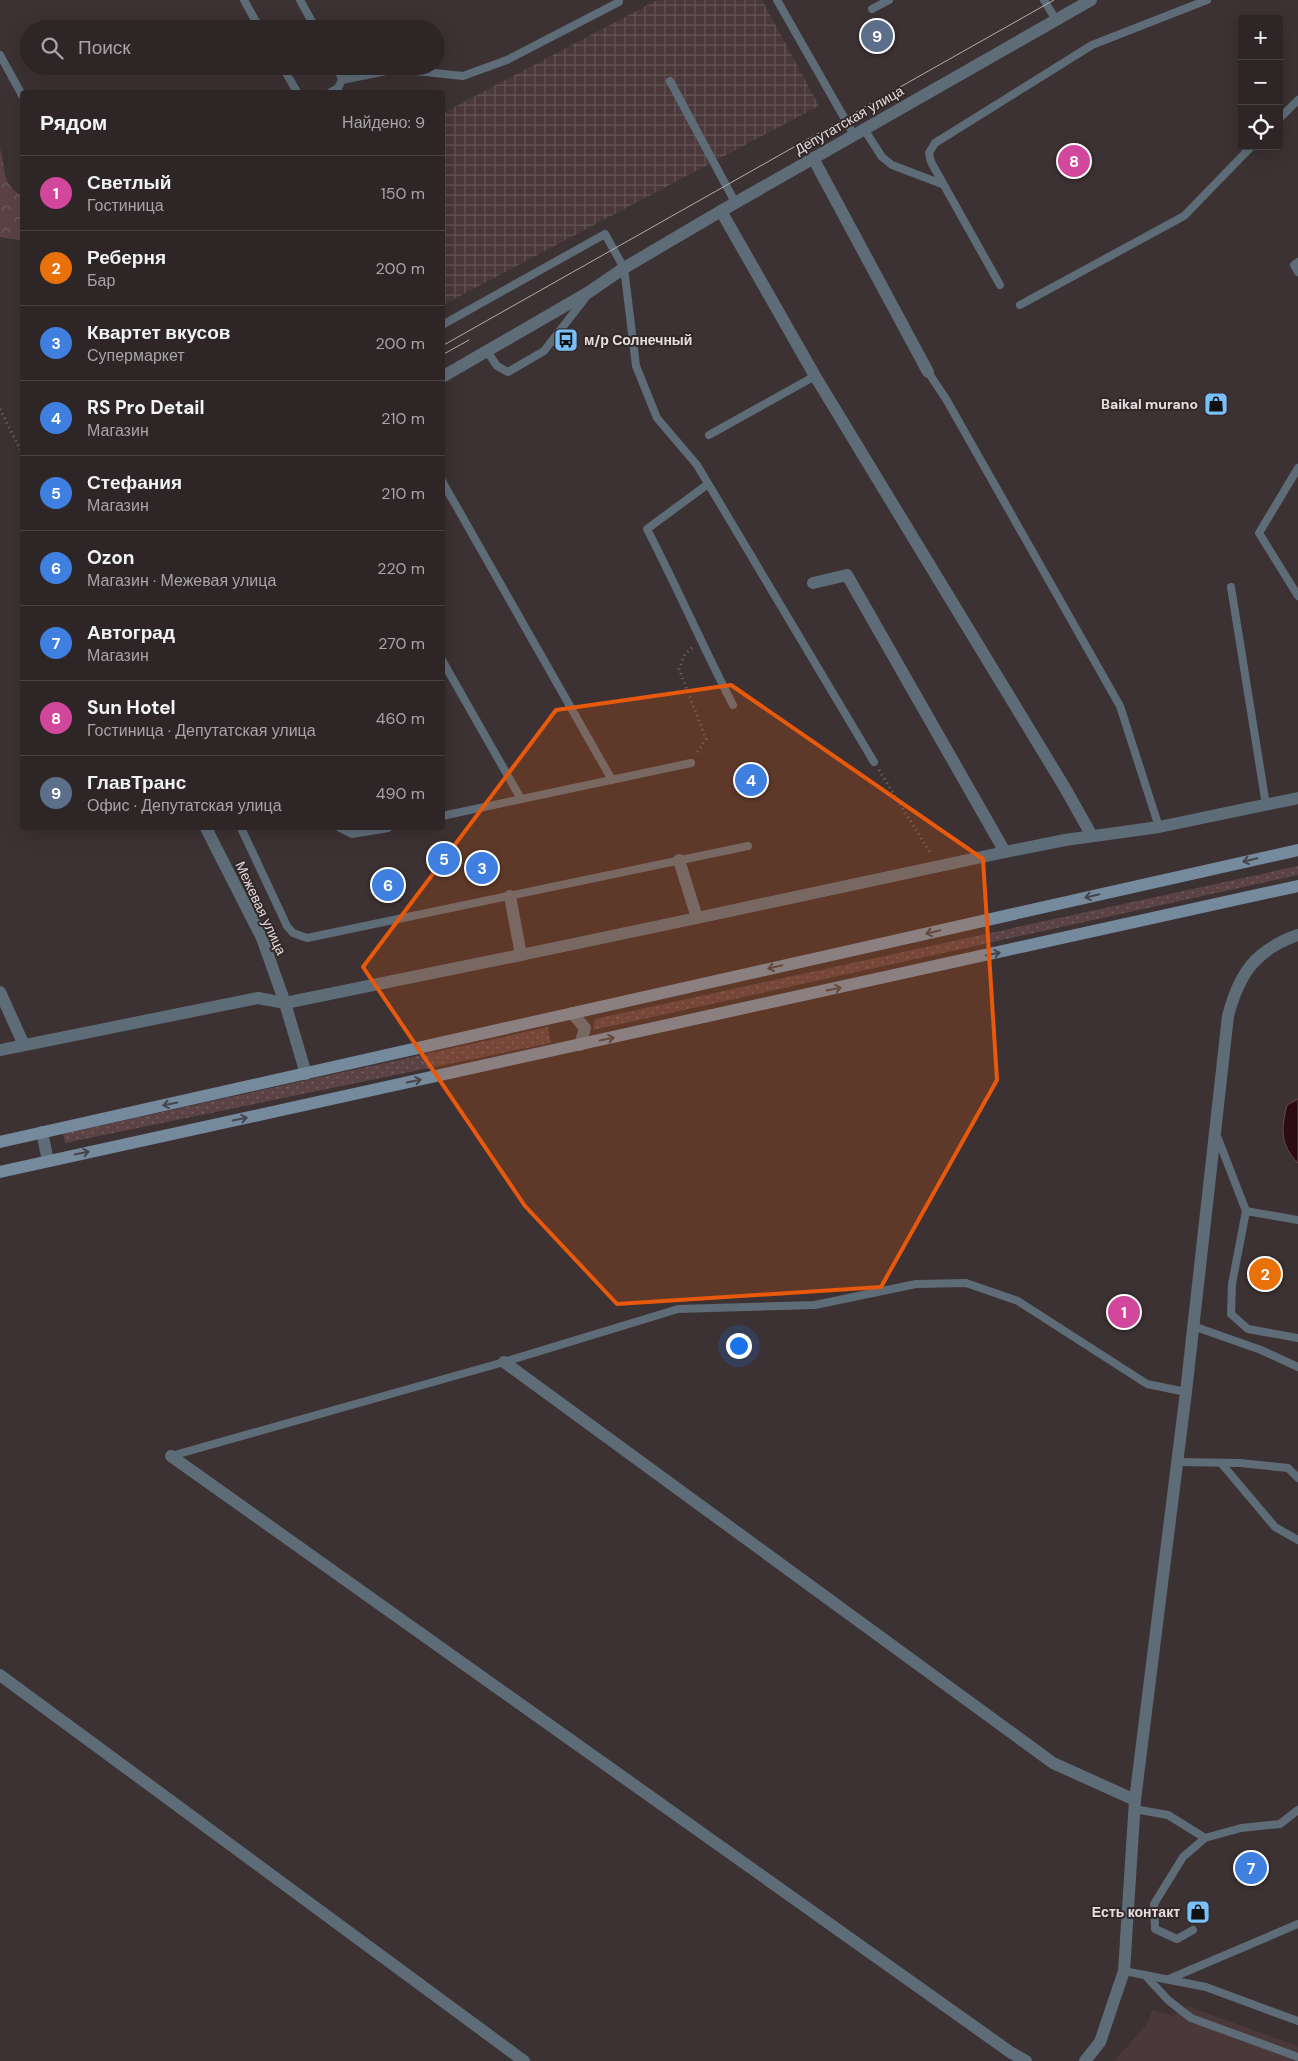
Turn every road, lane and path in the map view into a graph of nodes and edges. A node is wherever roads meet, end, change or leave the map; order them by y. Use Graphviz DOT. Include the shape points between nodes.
graph roads {
  1 [pos="244,0"];
  2 [pos="300,0"];
  3 [pos="619,0"];
  4 [pos="777,0"];
  5 [pos="889,0"];
  6 [pos="1044,0"];
  7 [pos="1091,0"];
  8 [pos="1207,0"];
  9 [pos="872,9"];
  10 [pos="255,20"];
  11 [pos="311,20"];
  12 [pos="1056,20"];
  13 [pos="0,55"];
  14 [pos="445,74"];
  15 [pos="287,75"];
  16 [pos="340,75"];
  17 [pos="367,75"];
  18 [pos="342,80"];
  19 [pos="670,81"];
  20 [pos="296,90"];
  21 [pos="334,90"];
  22 [pos="20,91"];
  23 [pos="1298,100"];
  24 [pos="1283,115"];
  25 [pos="859,132"];
  26 [pos="1248,150"];
  27 [pos="813,158"];
  28 [pos="942,184"];
  29 [pos="735,202"];
  30 [pos="721,210"];
  31 [pos="1298,262"];
  32 [pos="624,268"];
  33 [pos="1298,272"];
  34 [pos="1000,285"];
  35 [pos="589,292"];
  36 [pos="1020,305"];
  37 [pos="445,323"];
  38 [pos="487,351"];
  39 [pos="928,372"];
  40 [pos="445,375"];
  41 [pos="815,376"];
  42 [pos="0,409"];
  43 [pos="709,435"];
  44 [pos="20,449"];
  45 [pos="1298,468"];
  46 [pos="708,484"];
  47 [pos="445,486"];
  48 [pos="813,583"];
  49 [pos="1231,587"];
  50 [pos="1298,596"];
  51 [pos="685,654"];
  52 [pos="445,665"];
  53 [pos="733,705"];
  54 [pos="874,762"];
  55 [pos="690,763"];
  56 [pos="612,780"];
  57 [pos="1298,798"];
  58 [pos="521,799"];
  59 [pos="1266,805"];
  60 [pos="445,815"];
  61 [pos="1159,827"];
  62 [pos="207,830"];
  63 [pos="242,830"];
  64 [pos="344,830"];
  65 [pos="376,830"];
  66 [pos="1092,836"];
  67 [pos="748,846"];
  68 [pos="1298,850"];
  69 [pos="1005,852"];
  70 [pos="679,860"];
  71 [pos="938,865"];
  72 [pos="1298,886"];
  73 [pos="510,896"];
  74 [pos="697,918"];
  75 [pos="1298,935"];
  76 [pos="521,955"];
  77 [pos="0,992"];
  78 [pos="285,1003"];
  79 [pos="572,1013"];
  80 [pos="24,1045"];
  81 [pos="580,1045"];
  82 [pos="0,1050"];
  83 [pos="306,1074"];
  84 [pos="1215,1131"];
  85 [pos="42,1132"];
  86 [pos="0,1142"];
  87 [pos="48,1161"];
  88 [pos="0,1172"];
  89 [pos="1246,1211"];
  90 [pos="1298,1220"];
  91 [pos="1193,1326"];
  92 [pos="1298,1338"];
  93 [pos="504,1362"];
  94 [pos="1298,1368"];
  95 [pos="1186,1392"];
  96 [pos="171,1456"];
  97 [pos="1177,1462"];
  98 [pos="1221,1462"];
  99 [pos="1298,1478"];
  100 [pos="1298,1540"];
  101 [pos="0,1675"];
  102 [pos="1134,1805"];
  103 [pos="1298,1810"];
  104 [pos="1205,1838"];
  105 [pos="1298,1924"];
  106 [pos="1193,1930"];
  107 [pos="1124,1971"];
  108 [pos="1145,1975"];
  109 [pos="1168,1979"];
  110 [pos="1298,2021"];
  111 [pos="1298,2057"];
  112 [pos="524,2061"];
  113 [pos="1026,2061"];
  114 [pos="1085,2061"];
  1 -- 10 [label="lane"];
  2 -- 11 [label="lane"];
  3 -- 14 [label="lane" via="506,60 463,76"];
  4 -- 25 [label="lane"];
  5 -- 9 [label="lane"];
  6 -- 12 [label="lane"];
  7 -- 12 [label="street, Депутатская улица"];
  8 -- 28 [label="lane" via="1092,45 935,143 929,153 930,162"];
  12 -- 25 [label="street, Депутатская улица"];
  13 -- 22 [label="lane"];
  15 -- 20 [label="lane"];
  16 -- 18 [label="lane"];
  17 -- 18 [label="lane"];
  18 -- 21 [label="lane"];
  19 -- 29 [label="lane"];
  23 -- 24 [label="lane"];
  25 -- 27 [label="street, Депутатская улица"];
  25 -- 28 [label="lane" via="892,165"];
  26 -- 36 [label="lane" via="1184,216"];
  27 -- 29 [label="street, Депутатская улица"];
  27 -- 39 [label="street"];
  28 -- 34 [label="lane"];
  29 -- 30 [label="street, Депутатская улица"];
  30 -- 32 [label="street, Депутатская улица"];
  30 -- 41 [label="street"];
  31 -- 33 [label="lane" via="1294,265"];
  32 -- 35 [label="street, Депутатская улица"];
  32 -- 37 [label="lane" via="604,234"];
  32 -- 46 [label="lane" via="636,366 657,418 697,465"];
  35 -- 38 [label="street, Депутатская улица"];
  35 -- 38 [label="lane" via="544,351 508,372 497,366"];
  38 -- 40 [label="street, Депутатская улица"];
  39 -- 61 [label="lane" via="1120,706"];
  41 -- 43 [label="lane"];
  41 -- 66 [label="street"];
  42 -- 44 [label="path"];
  45 -- 50 [label="lane" via="1260,533"];
  46 -- 53 [label="lane" via="647,529"];
  46 -- 54 [label="lane"];
  47 -- 56 [label="lane"];
  48 -- 69 [label="street" via="847,575"];
  49 -- 59 [label="lane"];
  51 -- 55 [label="path" via="679,669 706,740"];
  52 -- 58 [label="lane"];
  54 -- 71 [label="path"];
  55 -- 56 [label="lane"];
  56 -- 58 [label="lane"];
  57 -- 59 [label="street"];
  58 -- 60 [label="lane"];
  59 -- 61 [label="street"];
  61 -- 66 [label="street"];
  62 -- 78 [label="street, Межевая улица" via="262,938"];
  63 -- 73 [label="lane" via="287,926 299,937 315,937"];
  64 -- 65 [label="lane" via="352,834"];
  66 -- 69 [label="street"];
  67 -- 70 [label="lane"];
  68 -- 79 [label="main road, one-way"];
  69 -- 71 [label="street"];
  70 -- 73 [label="lane"];
  70 -- 74 [label="street"];
  71 -- 74 [label="street"];
  81 -- 72 [label="main road, one-way"];
  73 -- 76 [label="street"];
  74 -- 76 [label="street"];
  75 -- 84 [label="street" via="1278,942 1254,962 1235,990 1228,1016"];
  76 -- 78 [label="street"];
  77 -- 80 [label="street"];
  78 -- 80 [label="street" via="258,998"];
  78 -- 83 [label="street, Межевая улица"];
  79 -- 81 [label="street" via="585,1028"];
  79 -- 83 [label="main road"];
  80 -- 82 [label="street"];
  87 -- 81 [label="main road, one-way"];
  83 -- 85 [label="main road, one-way"];
  84 -- 89 [label="lane"];
  84 -- 91 [label="street"];
  85 -- 86 [label="main road"];
  85 -- 87 [label="street"];
  87 -- 88 [label="main road"];
  89 -- 90 [label="lane"];
  89 -- 92 [label="lane" via="1232,1284 1231,1314 1248,1329"];
  91 -- 94 [label="lane" via="1261,1350"];
  91 -- 95 [label="street"];
  93 -- 95 [label="lane" via="678,1309 815,1306 916,1284 966,1283 1018,1301 1147,1384"];
  93 -- 96 [label="lane"];
  93 -- 102 [label="street" via="1053,1763"];
  95 -- 97 [label="street"];
  96 -- 113 [label="street"];
  97 -- 98 [label="lane"];
  97 -- 102 [label="street"];
  98 -- 99 [label="lane" via="1288,1468"];
  98 -- 100 [label="lane" via="1275,1527"];
  101 -- 112 [label="street"];
  102 -- 104 [label="lane" via="1168,1815"];
  102 -- 107 [label="street"];
  103 -- 104 [label="lane" via="1280,1824 1241,1828"];
  104 -- 106 [label="lane" via="1183,1857 1154,1904 1155,1929 1176,1939"];
  105 -- 109 [label="lane"];
  107 -- 108 [label="lane"];
  107 -- 114 [label="street" via="1100,2042"];
  108 -- 109 [label="lane"];
  108 -- 111 [label="lane" via="1191,2018"];
  109 -- 110 [label="lane" via="1206,1987"];
}
